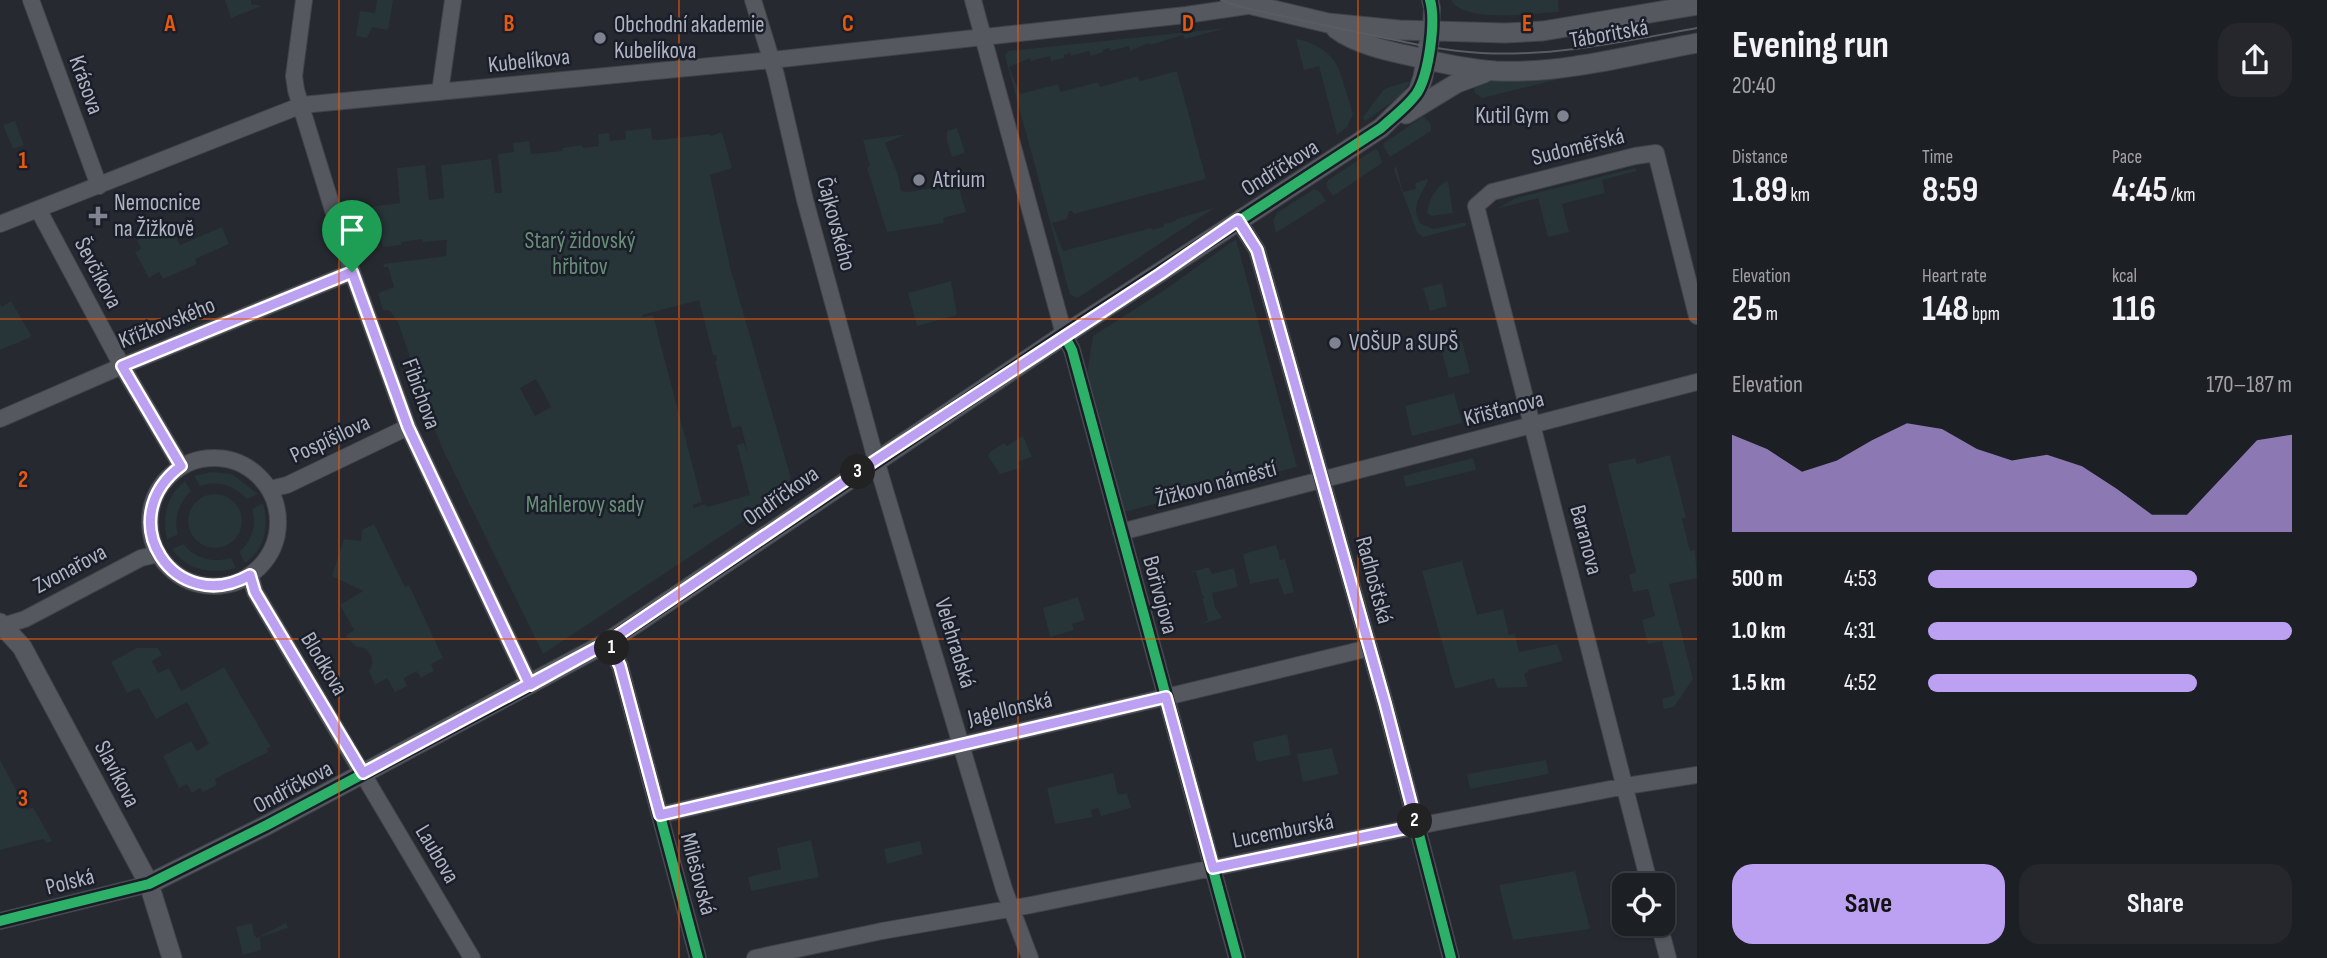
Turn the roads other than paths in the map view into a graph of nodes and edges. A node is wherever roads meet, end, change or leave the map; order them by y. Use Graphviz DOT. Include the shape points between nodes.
graph roads {
  1 [pos="31,0"];
  2 [pos="304,0"];
  3 [pos="453,0"];
  4 [pos="753,0"];
  5 [pos="973,0"];
  6 [pos="1430,0"];
  7 [pos="1240,3"];
  8 [pos="1697,5"];
  9 [pos="1328,23"];
  10 [pos="1431,31"];
  11 [pos="982,36"];
  12 [pos="1697,43"];
  13 [pos="772,60"];
  14 [pos="1427,60"];
  15 [pos="1495,71"];
  16 [pos="440,92"];
  17 [pos="302,105"];
  18 [pos="1381,128"];
  19 [pos="99,187"];
  20 [pos="1476,206"];
  21 [pos="38,209"];
  22 [pos="1238,220"];
  23 [pos="0,224"];
  24 [pos="352,272"];
  25 [pos="1697,316"];
  26 [pos="1064,335"];
  27 [pos="122,366"];
  28 [pos="1697,382"];
  29 [pos="0,419"];
  30 [pos="1533,424"];
  31 [pos="408,427"];
  32 [pos="876,460"];
  33 [pos="181,466"];
  34 [pos="1322,479"];
  35 [pos="270,489"];
  36 [pos="1121,532"];
  37 [pos="158,554"];
  38 [pos="250,575"];
  39 [pos="1,626"];
  40 [pos="608,642"];
  41 [pos="1369,648"];
  42 [pos="530,685"];
  43 [pos="1166,697"];
  44 [pos="962,743"];
  45 [pos="363,773"];
  46 [pos="1697,775"];
  47 [pos="1626,786"];
  48 [pos="660,815"];
  49 [pos="1417,826"];
  50 [pos="1213,868"];
  51 [pos="1647,873"];
  52 [pos="149,884"];
  53 [pos="1011,908"];
  54 [pos="0,921"];
  55 [pos="1662,936"];
  56 [pos="172,958"];
  57 [pos="472,958"];
  58 [pos="698,958"];
  59 [pos="755,958"];
  60 [pos="1030,958"];
  61 [pos="1237,958"];
  62 [pos="1451,958"];
  63 [pos="1668,958"];
  1 -- 19 [label="street, Krásova"];
  2 -- 17 [label="street, Fibichova" via="294,76"];
  3 -- 16 [label="street"];
  4 -- 13 [label="street, Čajkovského"];
  5 -- 11 [label="street, Bořivojova"];
  6 -- 10 [label="street"];
  7 -- 9 [label="street, Táboritská"];
  7 -- 11 [label="street, Kubelíkova" via="1186,15"];
  8 -- 10 [label="street, Táboritská" via="1543,31"];
  9 -- 10 [label="street, Táboritská"];
  9 -- 14 [label="street, Táboritská" via="1345,36"];
  10 -- 14 [label="street, Ondříčkova"];
  11 -- 13 [label="street, Kubelíkova"];
  11 -- 26 [label="street, Bořivojova"];
  12 -- 15 [label="street, Táboritská" via="1574,66"];
  13 -- 16 [label="street, Kubelíkova"];
  13 -- 32 [label="street, Čajkovského"];
  14 -- 15 [label="street, Táboritská"];
  14 -- 18 [label="street, Ondříčkova" via="1418,92"];
  15 -- 18 [label="street, Ondříčkova" via="1457,83"];
  16 -- 17 [label="street, Kubelíkova"];
  17 -- 19 [label="street, Kubelíkova"];
  17 -- 24 [label="street, Fibichova"];
  18 -- 22 [label="street, Ondříčkova"];
  19 -- 21 [label="street, Kubelíkova"];
  20 -- 25 [label="street, Sudoměřská" via="1492,192 1656,153"];
  20 -- 30 [label="street, Baranova"];
  21 -- 23 [label="street, Kubelíkova"];
  21 -- 27 [label="street, Ševčíkova"];
  22 -- 26 [label="street, Ondříčkova"];
  22 -- 34 [label="street, Radhošťská" via="1257,250"];
  24 -- 27 [label="street, Křížkovského"];
  24 -- 31 [label="street, Fibichova"];
  26 -- 32 [label="street, Ondříčkova"];
  26 -- 36 [label="street, Bořivojova" via="1072,350"];
  27 -- 29 [label="street, Křížkovského"];
  27 -- 33 [label="street, Ševčíkova"];
  28 -- 30 [label="street, Křišťanova"];
  30 -- 34 [label="street, Křišťanova"];
  30 -- 47 [label="street, Baranova"];
  31 -- 35 [label="street, Pospíšilova"];
  31 -- 42 [label="street, Fibichova"];
  32 -- 40 [label="street, Ondříčkova"];
  32 -- 44 [label="street, Velehradská"];
  33 -- 35 [label="street" via="204,458 229,459 253,470"];
  33 -- 37 [label="street" via="164,481 151,510 150,532"];
  34 -- 36 [label="street, Žižkovo náměstí"];
  34 -- 41 [label="street, Radhošťská"];
  35 -- 38 [label="street" via="278,510 277,535 268,558"];
  36 -- 43 [label="street, Bořivojova"];
  37 -- 38 [label="street" via="174,572 195,583 218,586"];
  37 -- 39 [label="street, Zvonařova" via="141,558 25,619"];
  38 -- 45 [label="street, Blodkova" via="255,592"];
  39 -- 52 [label="street, Slavíkova" via="22,647"];
  40 -- 42 [label="street, Ondříčkova"];
  40 -- 48 [label="street, Milešovská" via="620,666"];
  41 -- 43 [label="street, Jagellonská"];
  41 -- 49 [label="street, Radhošťská"];
  42 -- 45 [label="street, Ondříčkova"];
  43 -- 44 [label="street, Jagellonská"];
  43 -- 50 [label="street, Bořivojova"];
  44 -- 48 [label="street, Jagellonská"];
  44 -- 53 [label="street, Velehradská"];
  45 -- 52 [label="street, Ondříčkova"];
  45 -- 57 [label="street, Laubova"];
  46 -- 47 [label="street, Lucemburská"];
  47 -- 49 [label="street, Lucemburská"];
  47 -- 51 [label="street, Baranova"];
  48 -- 58 [label="street, Milešovská"];
  49 -- 50 [label="street, Lucemburská"];
  49 -- 62 [label="street, Radhošťská"];
  50 -- 53 [label="street, Lucemburská"];
  50 -- 61 [label="street, Bořivojova"];
  52 -- 54 [label="street, Polská"];
  52 -- 56 [label="street, Slavíkova"];
  53 -- 59 [label="street, Lucemburská"];
  53 -- 60 [label="street, Velehradská"];
  55 -- 63 [label="street"];
}
